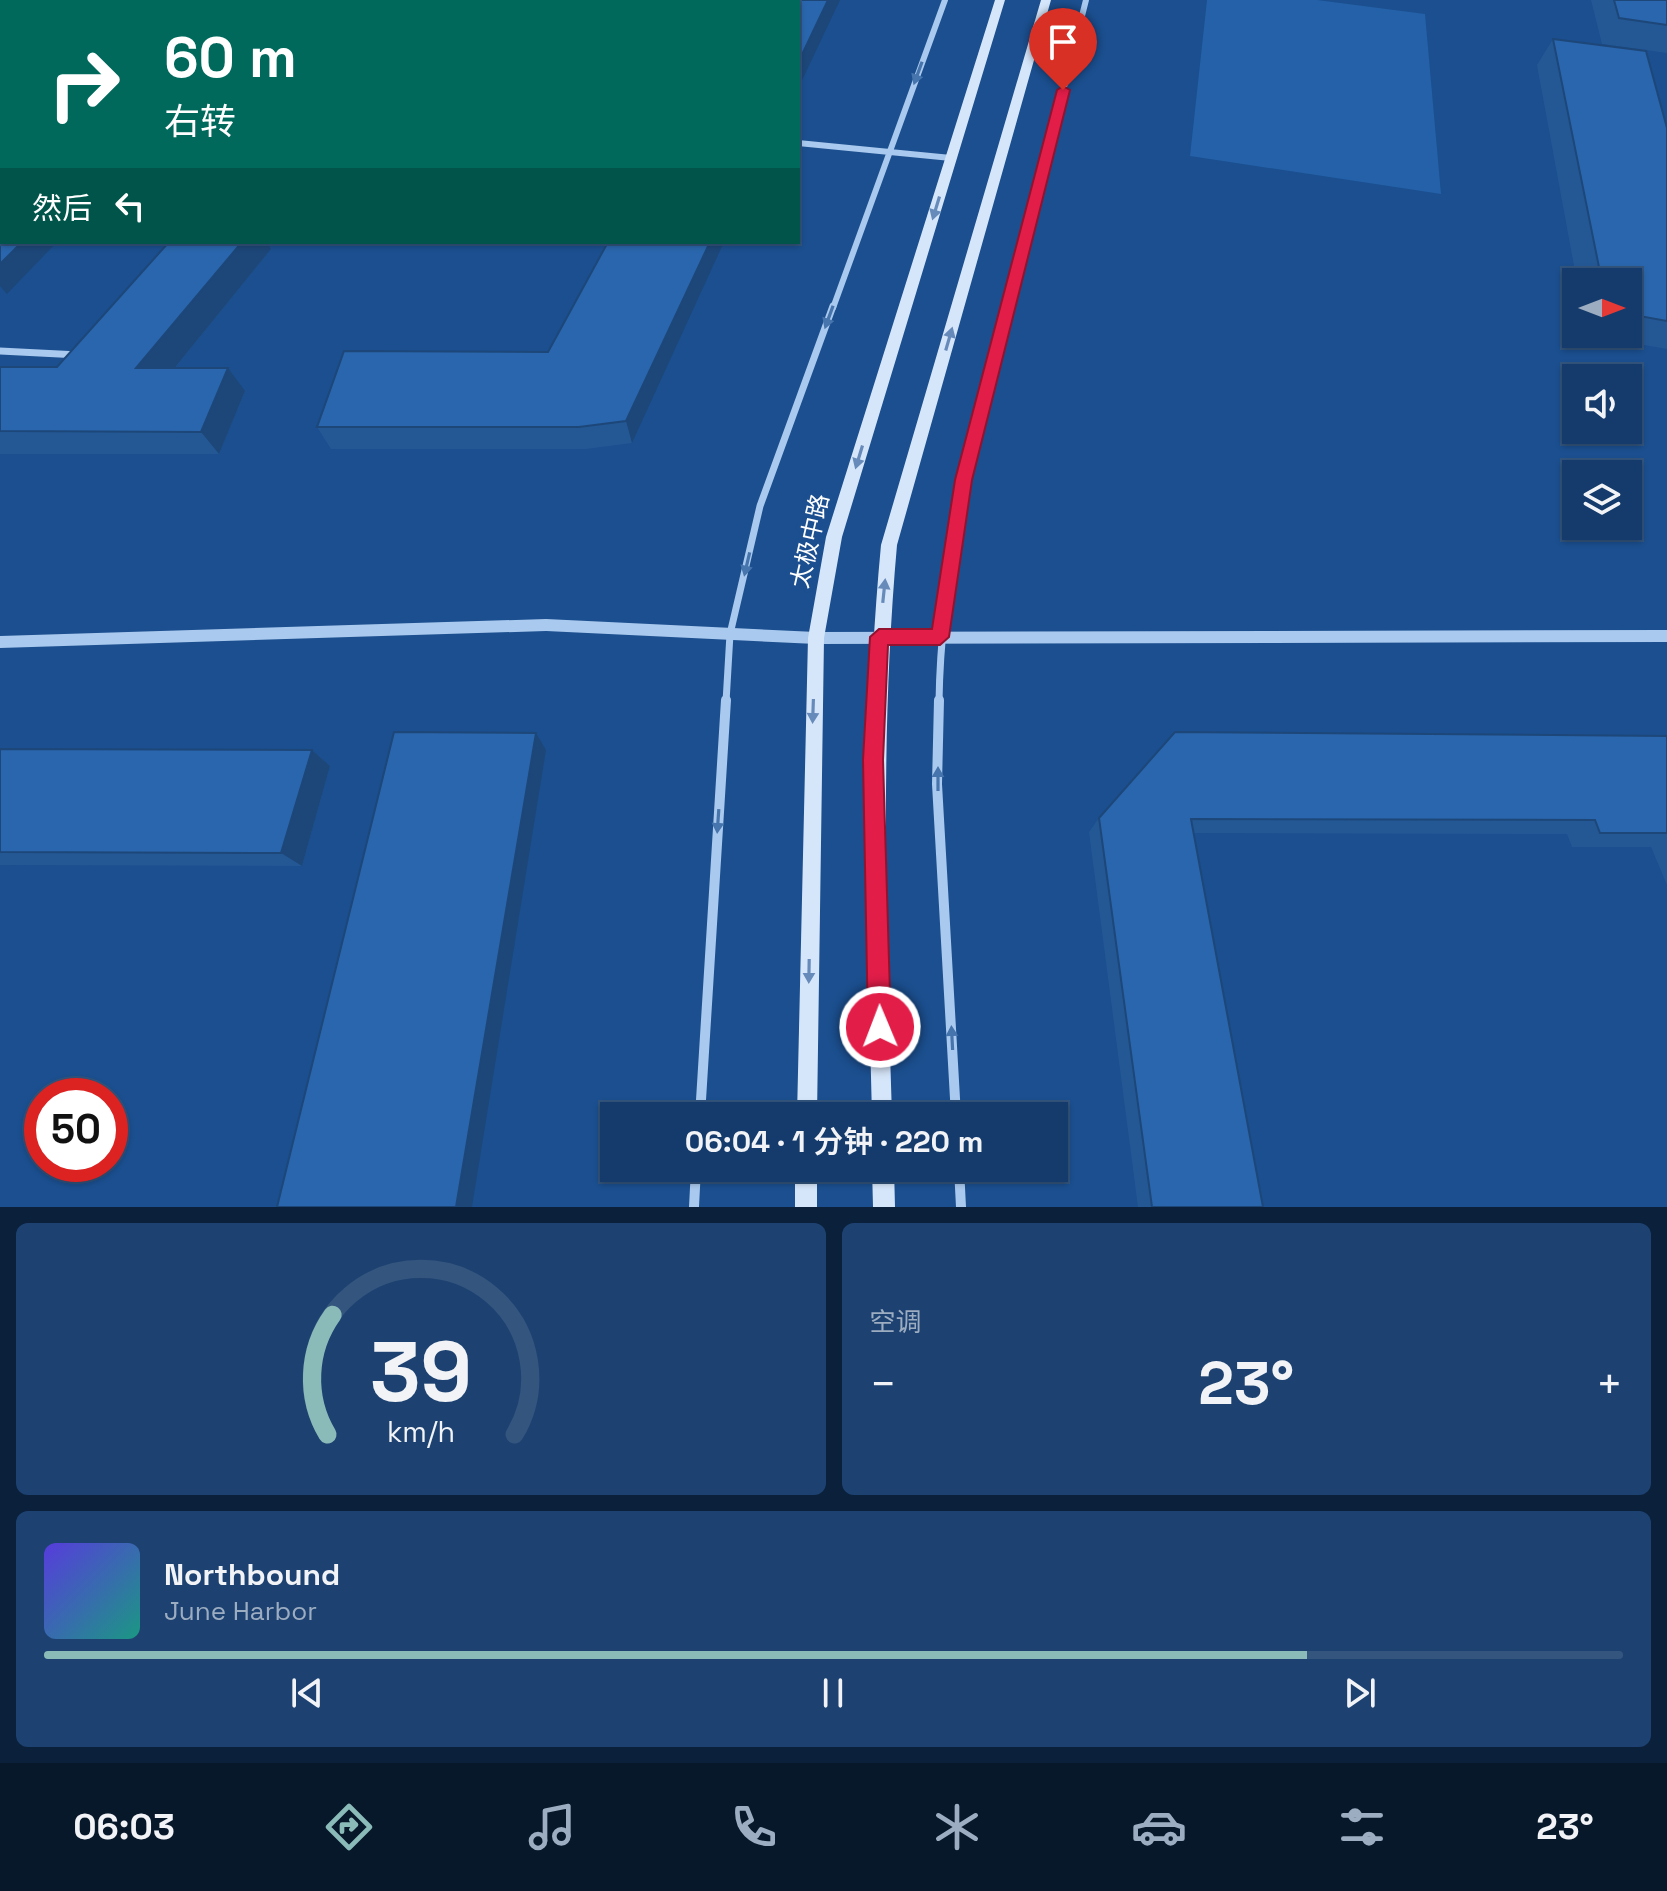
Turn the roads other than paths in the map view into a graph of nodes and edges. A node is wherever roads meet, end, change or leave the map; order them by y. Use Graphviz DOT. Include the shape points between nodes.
graph roads {
  1 [pos="945,0"];
  2 [pos="1000,0"];
  3 [pos="1046,0"];
  4 [pos="1086,0"];
  5 [pos="800,143"];
  6 [pos="890,152"];
  7 [pos="951,158"];
  8 [pos="91,344"];
  9 [pos="0,351"];
  10 [pos="730,634"];
  11 [pos="1667,636"];
  12 [pos="879,637"];
  13 [pos="940,637"];
  14 [pos="816,638"];
  15 [pos="0,642"];
  16 [pos="701,1102"];
  17 [pos="807,1102"];
  18 [pos="882,1102"];
  19 [pos="955,1102"];
  20 [pos="695,1182"];
  21 [pos="806,1182"];
  22 [pos="883,1182"];
  23 [pos="960,1182"];
  24 [pos="694,1207"];
  25 [pos="806,1207"];
  26 [pos="884,1207"];
  27 [pos="961,1207"];
  1 -- 6 [label="street, one-way"];
  2 -- 7 [label="main road, 太极中路"];
  12 -- 3 [label="main road, one-way" via="889,545"];
  4 -- 13 [label="street" via="964,480"];
  5 -- 6 [label="street"];
  6 -- 7 [label="street"];
  6 -- 10 [label="street, one-way" via="760,506"];
  7 -- 14 [label="main road, 太极中路, one-way" via="834,537"];
  8 -- 9 [label="street" via="81,355"];
  10 -- 14 [label="street"];
  10 -- 15 [label="street" via="546,625"];
  10 -- 16 [label="street, one-way"];
  11 -- 13 [label="street"];
  12 -- 13 [label="street"];
  12 -- 14 [label="street"];
  12 -- 18 [label="main road" via="873,760"];
  19 -- 13 [label="street, one-way" via="937,784"];
  14 -- 17 [label="main road, 太极中路, one-way"];
  20 -- 24 [label="street"];
  21 -- 25 [label="main road"];
  22 -- 26 [label="main road"];
  23 -- 27 [label="street"];
}
